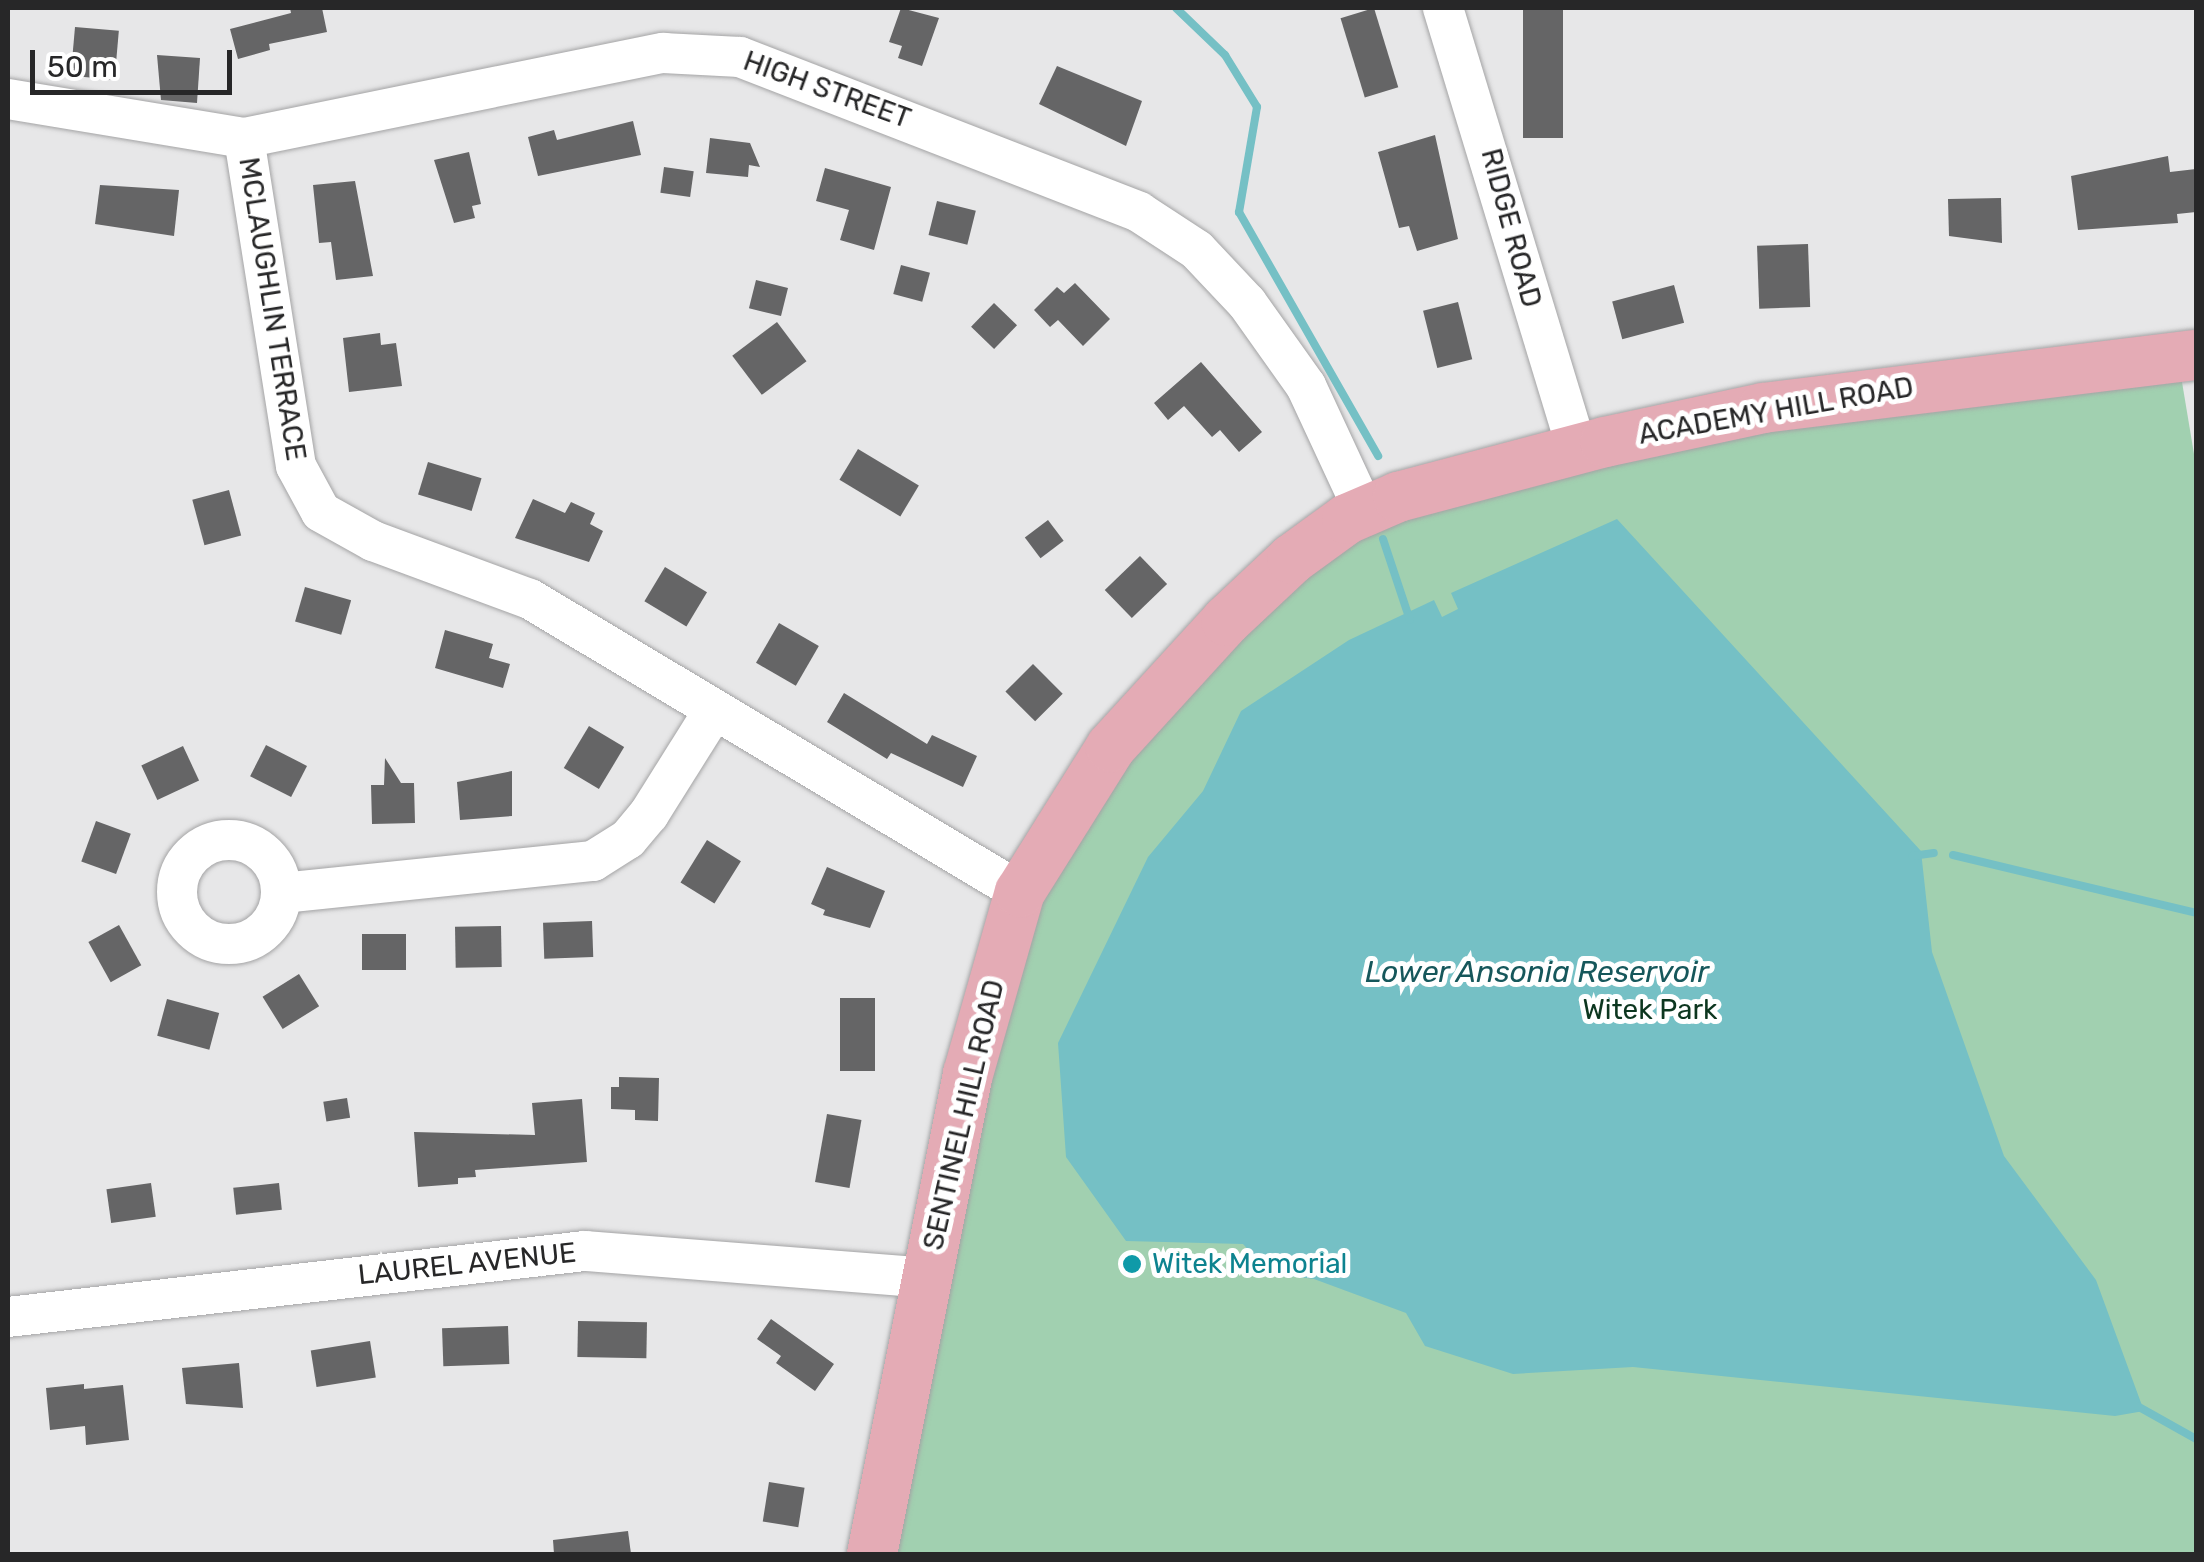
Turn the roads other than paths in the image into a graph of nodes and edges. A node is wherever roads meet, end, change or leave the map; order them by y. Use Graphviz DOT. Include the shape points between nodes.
graph roads {
  1 [pos="1443,8"];
  2 [pos="8,99"];
  3 [pos="244,138"];
  4 [pos="2196,354"];
  5 [pos="1577,449"];
  6 [pos="1364,511"];
  7 [pos="713,712"];
  8 [pos="1020,892"];
  9 [pos="282,893"];
  10 [pos="928,1278"];
  11 [pos="8,1317"];
  12 [pos="872,1554"];
  1 -- 5 [label="street, RIDGE ROAD"];
  2 -- 3 [label="street, HIGH STREET"];
  3 -- 6 [label="street, HIGH STREET" via="663,53 740,58 952,135 1167,228 1223,274 1306,386"];
  3 -- 7 [label="street, MCLAUGHLIN TERRACE" via="296,466 321,512 373,541 530,599"];
  4 -- 5 [label="main road, ACADEMY HILL ROAD" via="1762,408"];
  5 -- 6 [label="main road, ACADEMY HILL ROAD"];
  6 -- 8 [label="main road, SENTINEL HILL ROAD" via="1292,560 1148,703 1072,802"];
  7 -- 8 [label="street, MCLAUGHLIN TERRACE"];
  7 -- 9 [label="street" via="649,814 593,861"];
  8 -- 10 [label="main road, SENTINEL HILL ROAD" via="968,1074"];
  10 -- 11 [label="street, LAUREL AVENUE" via="585,1251"];
  10 -- 12 [label="main road, SENTINEL HILL ROAD"];
}
